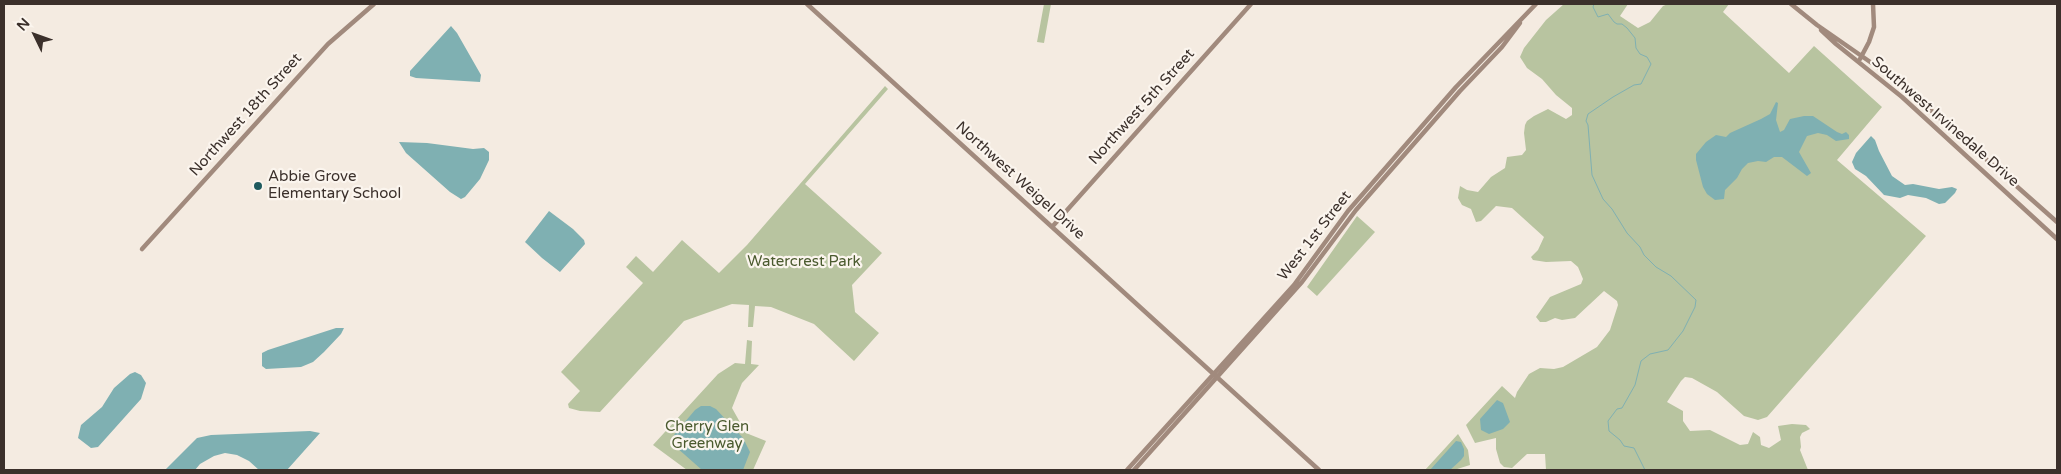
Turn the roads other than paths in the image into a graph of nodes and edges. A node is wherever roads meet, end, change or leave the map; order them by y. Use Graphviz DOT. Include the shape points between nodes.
graph roads {
  1 [pos="374,4"];
  2 [pos="807,4"];
  3 [pos="1251,4"];
  4 [pos="1536,4"];
  5 [pos="1791,4"];
  6 [pos="1874,4"];
  7 [pos="1817,25"];
  8 [pos="1862,57"];
  9 [pos="1859,62"];
  10 [pos="2057,222"];
  11 [pos="1052,227"];
  12 [pos="2057,239"];
  13 [pos="142,249"];
  14 [pos="1215,376"];
  15 [pos="1127,470"];
  16 [pos="1134,470"];
  17 [pos="1319,470"];
  1 -- 13 [label="main road, Northwest 18th Street" via="326,46"];
  2 -- 11 [label="main road, Northwest Weigel Drive"];
  3 -- 11 [label="main road, Northwest 5th Street"];
  4 -- 14 [label="main road, West 1st Street" via="1456,87 1342,219 1294,285"];
  5 -- 7 [label="main road, Southwest Irvinedale Drive"];
  6 -- 8 [label="main road" via="1874,27"];
  7 -- 8 [label="main road, Southwest Irvinedale Drive"];
  7 -- 9 [label="main road, Southwest Irvinedale Drive"];
  8 -- 9 [label="main road"];
  8 -- 10 [label="main road, Southwest Irvinedale Drive" via="1926,104"];
  9 -- 12 [label="main road, Southwest Irvinedale Drive" via="1902,97"];
  11 -- 14 [label="main road, Northwest Weigel Drive"];
  14 -- 15 [label="main road, West 1st Street"];
  14 -- 16 [label="main road, West 1st Street"];
  14 -- 17 [label="main road, Northwest Weigel Drive"];
}
